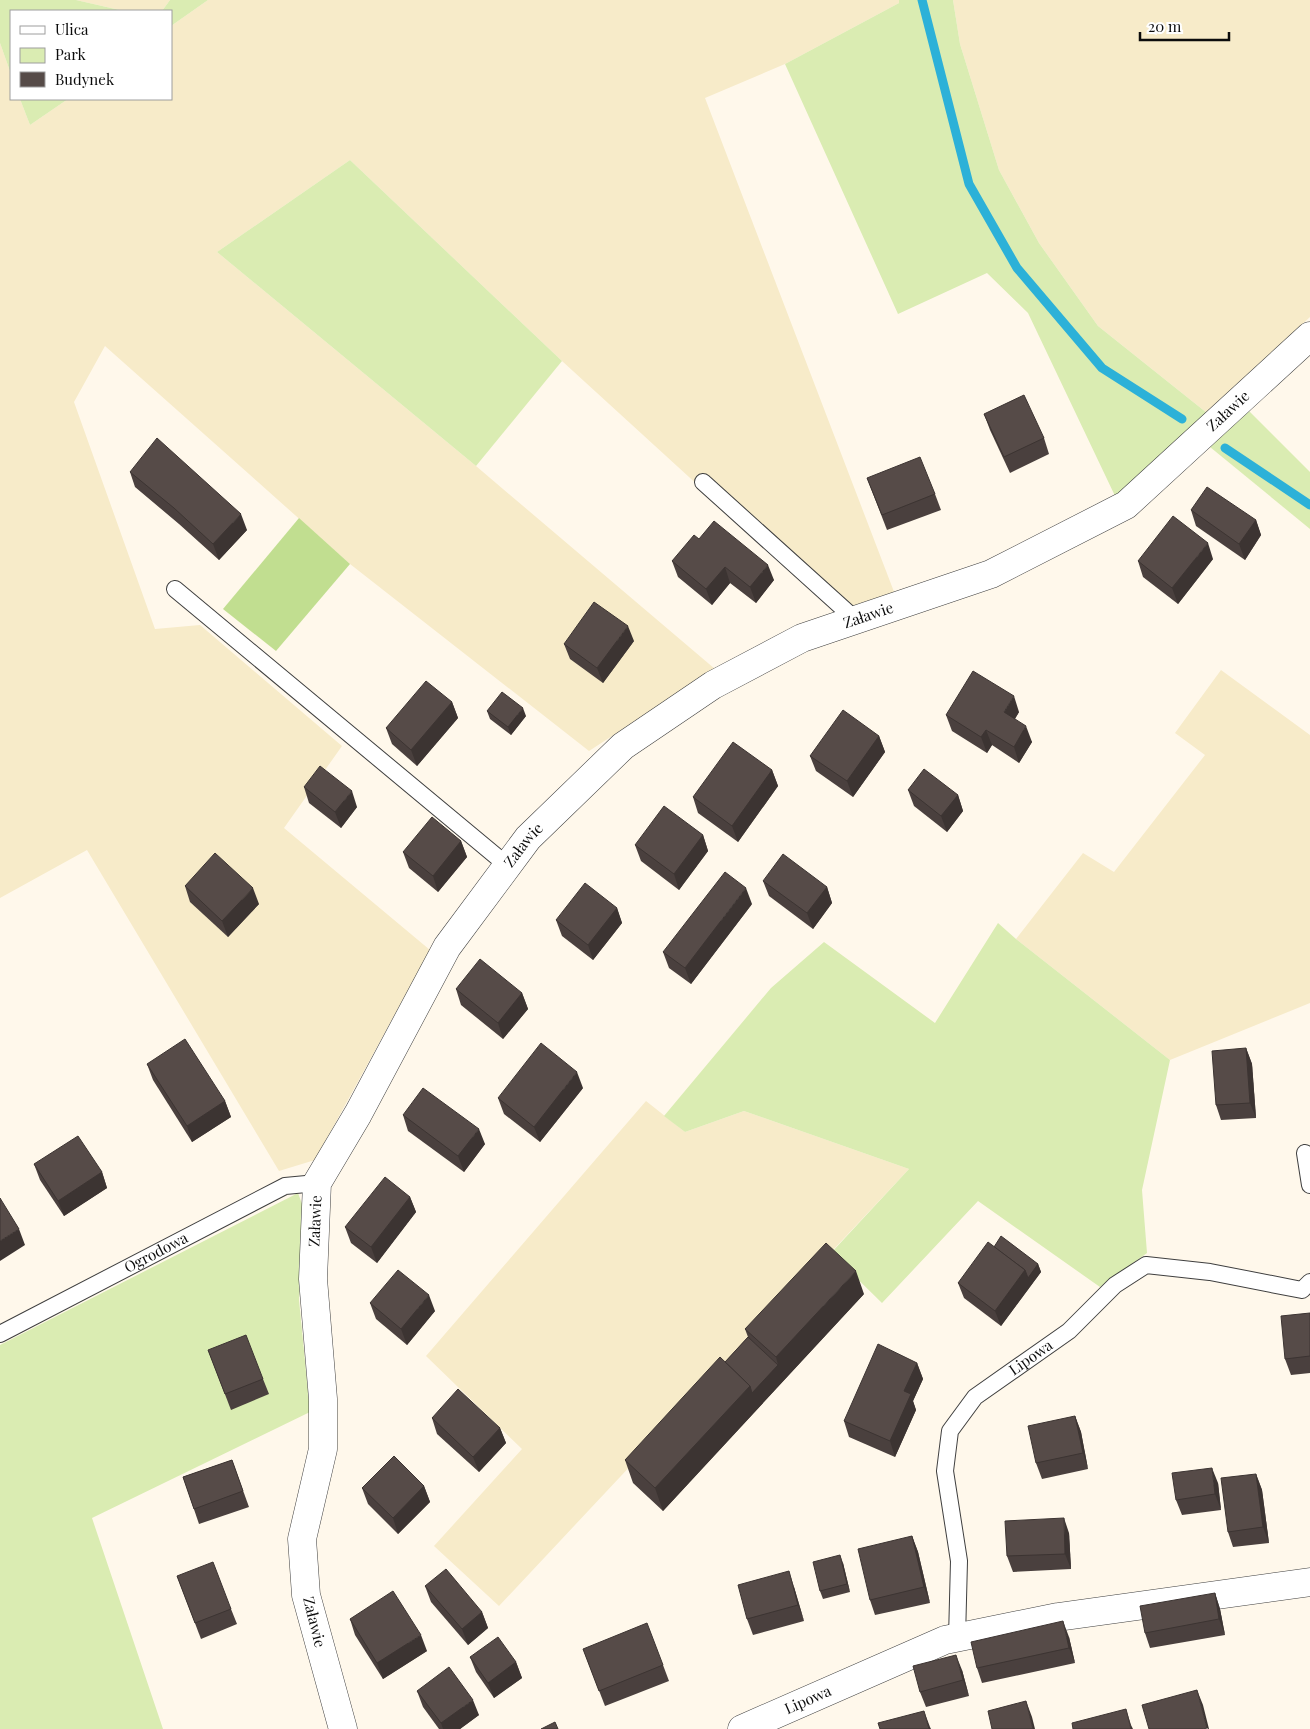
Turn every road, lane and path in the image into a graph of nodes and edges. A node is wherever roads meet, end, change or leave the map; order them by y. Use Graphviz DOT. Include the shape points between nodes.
graph roads {
  1 [pos="1310,336"];
  2 [pos="703,482"];
  3 [pos="175,589"];
  4 [pos="856,620"];
  5 [pos="508,866"];
  6 [pos="1305,1153"];
  7 [pos="317,1183"];
  8 [pos="1310,1185"];
  9 [pos="1310,1282"];
  10 [pos="0,1334"];
  11 [pos="1310,1582"];
  12 [pos="957,1638"];
  13 [pos="343,1729"];
  14 [pos="742,1729"];
  1 -- 4 [label="street, Załawie" via="1126,505 991,574"];
  2 -- 4 [label="lane"];
  3 -- 5 [label="lane"];
  4 -- 5 [label="street, Załawie" via="802,638 713,684 623,746 528,838"];
  5 -- 7 [label="street, Załawie" via="447,947 358,1114"];
  6 -- 8 [label="lane"];
  7 -- 10 [label="lane, Ogrodowa" via="285,1186"];
  7 -- 13 [label="street, Załawie" via="313,1279 323,1399 323,1449 302,1539 306,1595"];
  9 -- 12 [label="lane, Lipowa" via="1302,1290 1210,1272 1146,1265 1115,1286 1069,1331 974,1397 950,1431 945,1471 959,1561"];
  11 -- 12 [label="street, Lipowa" via="1058,1618"];
  12 -- 14 [label="street, Lipowa" via="878,1668"];
}
